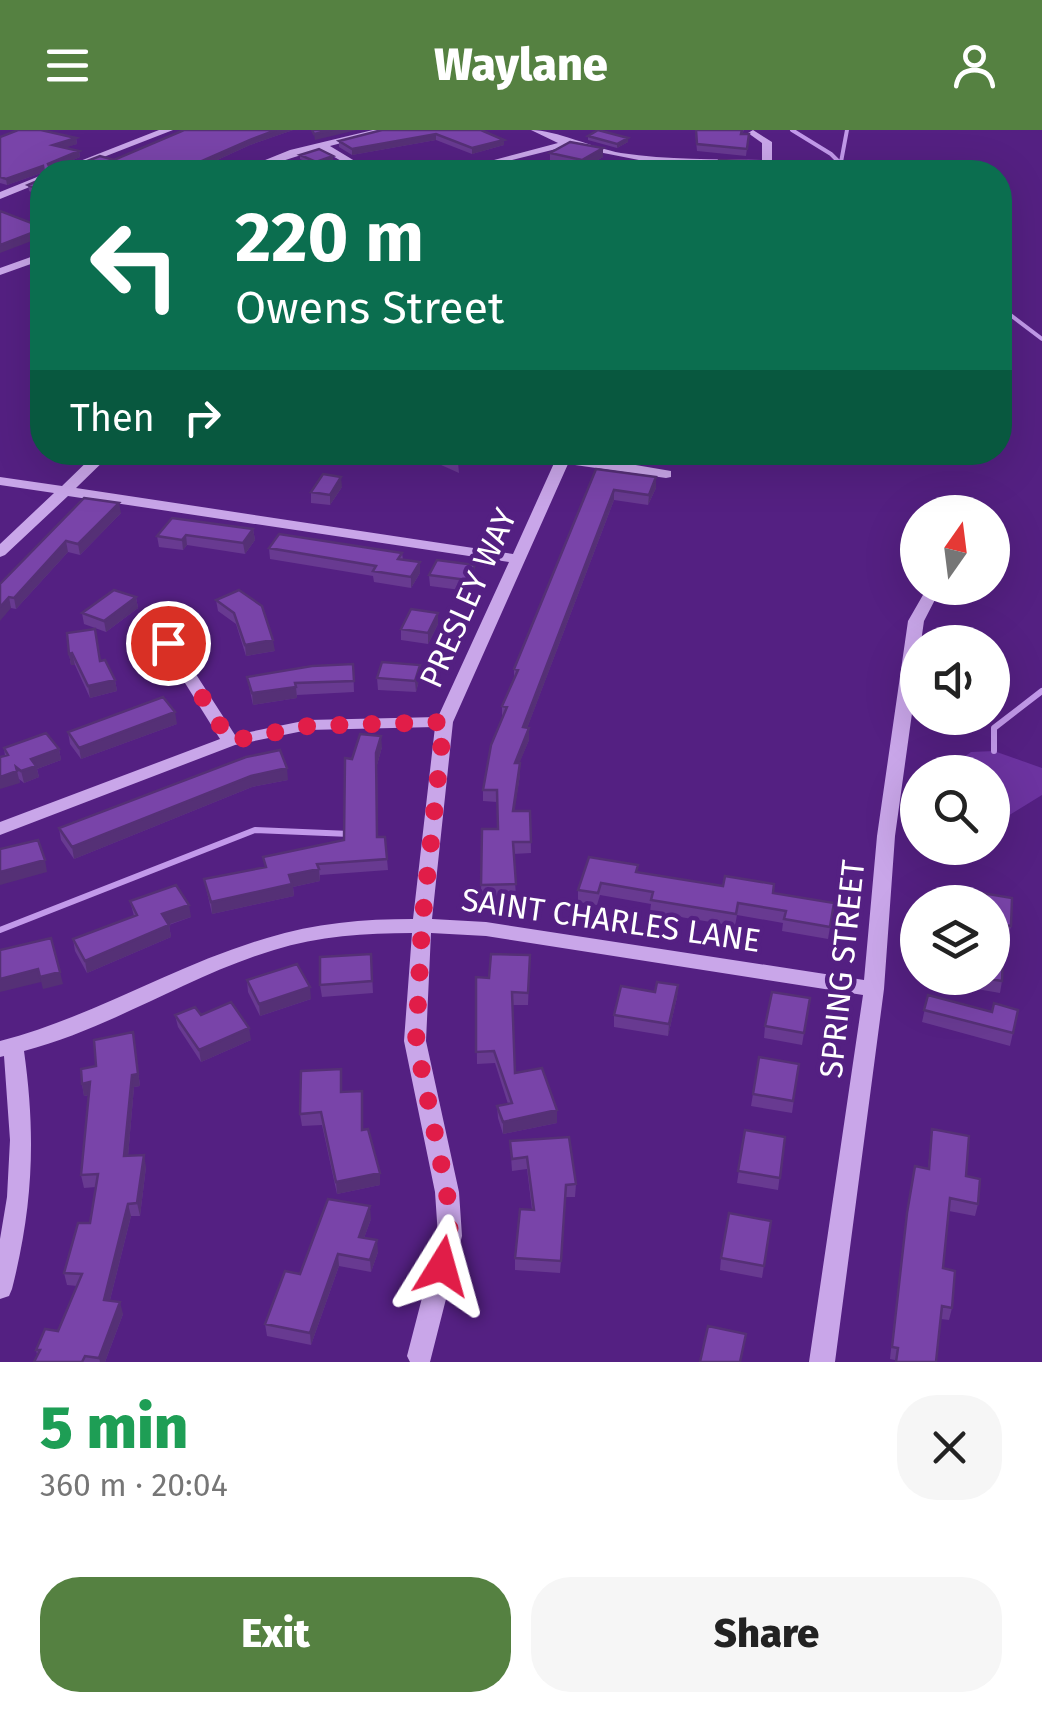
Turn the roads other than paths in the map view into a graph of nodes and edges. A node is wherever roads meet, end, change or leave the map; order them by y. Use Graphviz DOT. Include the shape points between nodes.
graph roads {
  1 [pos="168,130"];
  2 [pos="385,130"];
  3 [pos="536,130"];
  4 [pos="753,133"];
  5 [pos="564,144"];
  6 [pos="320,145"];
  7 [pos="89,160"];
  8 [pos="276,160"];
  9 [pos="347,160"];
  10 [pos="501,160"];
  11 [pos="678,160"];
  12 [pos="767,160"];
  13 [pos="30,183"];
  14 [pos="0,196"];
  15 [pos="30,261"];
  16 [pos="0,272"];
  17 [pos="92,465"];
  18 [pos="551,465"];
  19 [pos="610,465"];
  20 [pos="666,474"];
  21 [pos="0,480"];
  22 [pos="68,488"];
  23 [pos="0,552"];
  24 [pos="517,559"];
  25 [pos="925,605"];
  26 [pos="168,643"];
  27 [pos="444,722"];
  28 [pos="230,741"];
  29 [pos="0,829"];
  30 [pos="422,924"];
  31 [pos="874,989"];
  32 [pos="7,1047"];
  33 [pos="0,1289"];
  34 [pos="420,1356"];
  35 [pos="822,1362"];
  1 -- 7 [label="street"];
  2 -- 6 [label="street"];
  3 -- 5 [label="street"];
  4 -- 12 [label="street" via="767,142"];
  5 -- 10 [label="street"];
  5 -- 11 [label="street" via="619,158"];
  6 -- 8 [label="street"];
  6 -- 9 [label="street"];
  13 -- 14 [label="street"];
  15 -- 16 [label="street"];
  17 -- 22 [label="street"];
  18 -- 24 [label="street, PRESLEY WAY"];
  19 -- 20 [label="street"];
  21 -- 22 [label="street"];
  22 -- 23 [label="street"];
  22 -- 24 [label="street"];
  24 -- 27 [label="street, PRESLEY WAY"];
  25 -- 31 [label="street, SPRING STREET" via="916,621 886,836"];
  26 -- 28 [label="street"];
  27 -- 28 [label="street" via="308,726"];
  27 -- 30 [label="street, PRESLEY WAY"];
  28 -- 29 [label="street"];
  30 -- 31 [label="street, SAINT CHARLES LANE"];
  30 -- 32 [label="street, SAINT CHARLES LANE" via="288,938 96,1020"];
  30 -- 34 [label="street, PRESLEY WAY" via="416,1042 450,1236"];
  31 -- 35 [label="street, SPRING STREET"];
  32 -- 33 [label="street" via="23,1113 23,1171 18,1225"];
}
